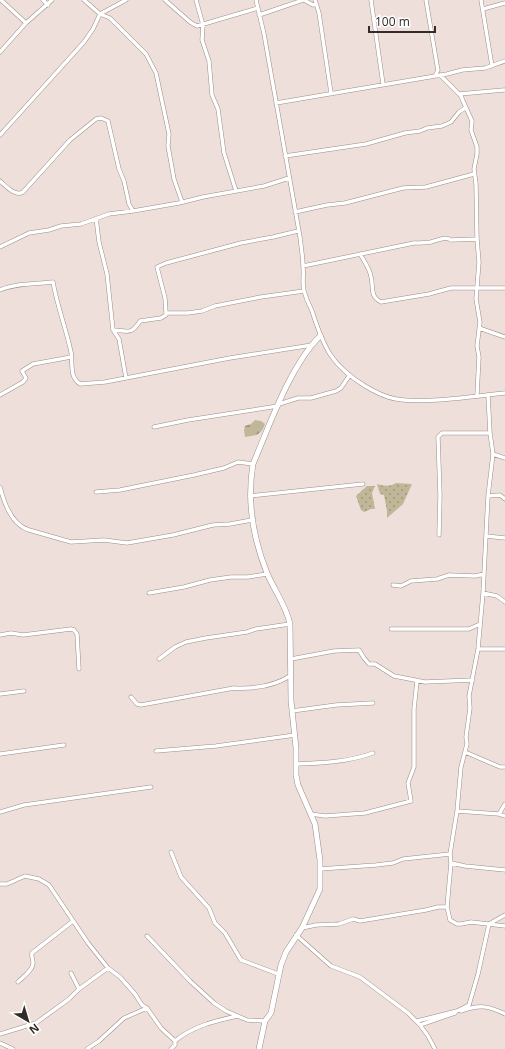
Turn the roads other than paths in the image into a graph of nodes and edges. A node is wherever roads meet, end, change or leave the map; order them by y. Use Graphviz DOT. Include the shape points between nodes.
graph roads {
  1 [pos="1,0"];
  2 [pos="43,0"];
  3 [pos="52,0"];
  4 [pos="84,0"];
  5 [pos="126,0"];
  6 [pos="165,0"];
  7 [pos="196,0"];
  8 [pos="256,0"];
  9 [pos="303,0"];
  10 [pos="371,0"];
  11 [pos="426,0"];
  12 [pos="482,0"];
  13 [pos="315,2"];
  14 [pos="505,3"];
  15 [pos="48,5"];
  16 [pos="258,8"];
  17 [pos="483,9"];
  18 [pos="100,14"];
  19 [pos="259,15"];
  20 [pos="26,23"];
  21 [pos="203,25"];
  22 [pos="0,52"];
  23 [pos="505,61"];
  24 [pos="492,66"];
  25 [pos="440,74"];
  26 [pos="435,76"];
  27 [pos="383,84"];
  28 [pos="504,90"];
  29 [pos="330,93"];
  30 [pos="458,94"];
  31 [pos="276,103"];
  32 [pos="465,108"];
  33 [pos="0,135"];
  34 [pos="285,156"];
  35 [pos="474,174"];
  36 [pos="289,178"];
  37 [pos="0,180"];
  38 [pos="236,191"];
  39 [pos="182,202"];
  40 [pos="133,212"];
  41 [pos="295,212"];
  42 [pos="96,218"];
  43 [pos="298,231"];
  44 [pos="477,239"];
  45 [pos="0,247"];
  46 [pos="360,254"];
  47 [pos="303,266"];
  48 [pos="505,288"];
  49 [pos="0,290"];
  50 [pos="477,290"];
  51 [pos="304,291"];
  52 [pos="166,313"];
  53 [pos="479,328"];
  54 [pos="113,330"];
  55 [pos="320,336"];
  56 [pos="505,337"];
  57 [pos="312,345"];
  58 [pos="71,357"];
  59 [pos="349,376"];
  60 [pos="126,378"];
  61 [pos="505,393"];
  62 [pos="0,395"];
  63 [pos="488,395"];
  64 [pos="477,396"];
  65 [pos="278,405"];
  66 [pos="154,427"];
  67 [pos="490,433"];
  68 [pos="493,454"];
  69 [pos="505,458"];
  70 [pos="253,464"];
  71 [pos="363,484"];
  72 [pos="0,487"];
  73 [pos="96,492"];
  74 [pos="250,496"];
  75 [pos="488,496"];
  76 [pos="505,499"];
  77 [pos="252,520"];
  78 [pos="439,534"];
  79 [pos="486,536"];
  80 [pos="505,538"];
  81 [pos="267,574"];
  82 [pos="484,574"];
  83 [pos="393,585"];
  84 [pos="149,593"];
  85 [pos="483,593"];
  86 [pos="505,602"];
  87 [pos="290,624"];
  88 [pos="480,624"];
  89 [pos="391,629"];
  90 [pos="0,635"];
  91 [pos="478,649"];
  92 [pos="505,649"];
  93 [pos="159,659"];
  94 [pos="291,659"];
  95 [pos="79,669"];
  96 [pos="290,676"];
  97 [pos="473,680"];
  98 [pos="416,681"];
  99 [pos="24,691"];
  100 [pos="0,694"];
  101 [pos="131,697"];
  102 [pos="373,703"];
  103 [pos="292,711"];
  104 [pos="295,735"];
  105 [pos="64,745"];
  106 [pos="156,751"];
  107 [pos="465,752"];
  108 [pos="372,753"];
  109 [pos="0,754"];
  110 [pos="296,764"];
  111 [pos="505,767"];
  112 [pos="151,787"];
  113 [pos="505,804"];
  114 [pos="457,811"];
  115 [pos="0,812"];
  116 [pos="311,814"];
  117 [pos="499,814"];
  118 [pos="505,816"];
  119 [pos="171,852"];
  120 [pos="450,854"];
  121 [pos="451,863"];
  122 [pos="320,869"];
  123 [pos="505,870"];
  124 [pos="0,884"];
  125 [pos="447,907"];
  126 [pos="505,915"];
  127 [pos="72,921"];
  128 [pos="489,924"];
  129 [pos="505,926"];
  130 [pos="302,928"];
  131 [pos="296,935"];
  132 [pos="146,936"];
  133 [pos="108,968"];
  134 [pos="71,973"];
  135 [pos="278,974"];
  136 [pos="18,982"];
  137 [pos="79,989"];
  138 [pos="146,1008"];
  139 [pos="505,1014"];
  140 [pos="238,1016"];
  141 [pos="265,1021"];
  142 [pos="417,1021"];
  143 [pos="420,1025"];
  144 [pos="0,1034"];
  145 [pos="175,1041"];
  146 [pos="0,1042"];
  147 [pos="13,1049"];
  148 [pos="87,1049"];
  149 [pos="171,1049"];
  150 [pos="259,1049"];
  151 [pos="435,1049"];
  1 -- 20 [label="street"];
  2 -- 15 [label="street"];
  3 -- 15 [label="street"];
  4 -- 18 [label="street"];
  5 -- 18 [label="street"];
  6 -- 21 [label="street" via="194,26"];
  7 -- 21 [label="street"];
  8 -- 16 [label="street"];
  9 -- 13 [label="street" via="313,5"];
  9 -- 19 [label="street"];
  10 -- 27 [label="street"];
  11 -- 26 [label="street" via="438,70"];
  12 -- 17 [label="street"];
  13 -- 29 [label="street" via="319,13"];
  14 -- 17 [label="street"];
  15 -- 20 [label="street"];
  16 -- 19 [label="street"];
  16 -- 21 [label="street"];
  17 -- 24 [label="street"];
  18 -- 33 [label="street" via="84,42"];
  18 -- 39 [label="street" via="110,18 146,54 156,73 169,134 168,146 174,180"];
  19 -- 31 [label="street"];
  20 -- 22 [label="street"];
  21 -- 38 [label="street" via="202,40 209,61 212,95 218,109 224,153"];
  23 -- 24 [label="street"];
  24 -- 25 [label="street"];
  25 -- 26 [label="street"];
  25 -- 30 [label="street"];
  26 -- 27 [label="street"];
  27 -- 29 [label="street"];
  28 -- 30 [label="street"];
  29 -- 31 [label="street"];
  30 -- 32 [label="street" via="464,101"];
  31 -- 34 [label="street"];
  32 -- 34 [label="street" via="451,122 442,126 366,144"];
  32 -- 35 [label="street" via="472,121 471,130 477,148"];
  34 -- 36 [label="street"];
  35 -- 41 [label="street" via="426,187 403,188 345,203"];
  35 -- 44 [label="street"];
  36 -- 38 [label="street"];
  36 -- 41 [label="street"];
  37 -- 40 [label="street" via="20,194 70,140 96,119 101,118 108,122"];
  38 -- 39 [label="street"];
  39 -- 40 [label="street"];
  40 -- 42 [label="street"];
  41 -- 43 [label="street"];
  42 -- 45 [label="street" via="81,224 29,233"];
  42 -- 54 [label="street" via="107,274"];
  43 -- 47 [label="street"];
  43 -- 52 [label="street" via="241,243 157,267"];
  44 -- 46 [label="street" via="444,238"];
  44 -- 50 [label="street"];
  46 -- 47 [label="street"];
  46 -- 50 [label="street" via="371,275 373,294 381,302 451,288"];
  47 -- 51 [label="street"];
  48 -- 50 [label="street"];
  49 -- 58 [label="street" via="26,284 53,282"];
  50 -- 53 [label="street"];
  51 -- 52 [label="street" via="215,306 202,311"];
  51 -- 55 [label="street"];
  52 -- 54 [label="street" via="161,318 140,321 131,331"];
  53 -- 56 [label="street"];
  53 -- 64 [label="street"];
  54 -- 60 [label="street" via="119,340"];
  55 -- 57 [label="street"];
  55 -- 59 [label="street" via="335,362"];
  57 -- 60 [label="street"];
  57 -- 65 [label="street" via="302,357"];
  58 -- 60 [label="street" via="72,374 80,384"];
  58 -- 62 [label="street" via="33,364 22,371 26,378 23,382"];
  59 -- 64 [label="street" via="374,391 395,399"];
  59 -- 65 [label="street" via="336,391 311,398 298,398"];
  61 -- 63 [label="street"];
  63 -- 64 [label="street"];
  63 -- 67 [label="street"];
  65 -- 66 [label="street"];
  65 -- 70 [label="street"];
  67 -- 68 [label="street"];
  67 -- 78 [label="street" via="442,433 438,436"];
  68 -- 69 [label="street"];
  68 -- 75 [label="street"];
  70 -- 73 [label="street" via="238,462 194,475 120,490"];
  70 -- 74 [label="street"];
  71 -- 74 [label="street"];
  72 -- 77 [label="street" via="12,516 22,527 71,542 139,542 213,525"];
  74 -- 77 [label="street"];
  75 -- 76 [label="street" via="500,495"];
  75 -- 79 [label="street"];
  77 -- 81 [label="street"];
  79 -- 80 [label="street"];
  79 -- 82 [label="street"];
  81 -- 84 [label="street" via="210,580"];
  81 -- 87 [label="street"];
  82 -- 83 [label="street" via="449,576 411,581 401,586"];
  82 -- 85 [label="street"];
  85 -- 86 [label="street" via="497,596"];
  85 -- 88 [label="street"];
  87 -- 93 [label="street" via="186,642"];
  87 -- 94 [label="street"];
  88 -- 89 [label="street" via="468,629"];
  88 -- 91 [label="street"];
  90 -- 95 [label="street" via="74,630"];
  91 -- 92 [label="street"];
  91 -- 97 [label="street"];
  94 -- 96 [label="street"];
  94 -- 98 [label="street" via="334,651 359,650 369,664 375,664 394,676"];
  96 -- 101 [label="street" via="274,684 234,688 141,705"];
  96 -- 103 [label="street"];
  97 -- 98 [label="street"];
  97 -- 107 [label="street"];
  98 -- 116 [label="street" via="414,767 408,783 411,801 365,813 325,816"];
  99 -- 100 [label="street"];
  102 -- 103 [label="street"];
  103 -- 104 [label="street"];
  104 -- 106 [label="street"];
  104 -- 110 [label="street"];
  105 -- 109 [label="street"];
  107 -- 111 [label="street"];
  107 -- 114 [label="street"];
  108 -- 110 [label="street" via="357,759"];
  110 -- 116 [label="street" via="298,785"];
  112 -- 115 [label="street" via="24,805"];
  113 -- 117 [label="street"];
  114 -- 117 [label="street"];
  114 -- 120 [label="street"];
  116 -- 122 [label="street" via="318,841"];
  117 -- 118 [label="street"];
  119 -- 135 [label="street" via="181,877 209,908 215,923 226,933 242,960"];
  120 -- 121 [label="street"];
  120 -- 122 [label="street" via="376,865"];
  121 -- 123 [label="street"];
  121 -- 125 [label="street"];
  122 -- 130 [label="street" via="320,889"];
  124 -- 127 [label="street" via="7,884 25,876 39,879 49,885"];
  125 -- 128 [label="street" via="450,920 456,924"];
  125 -- 130 [label="street"];
  126 -- 128 [label="street"];
  127 -- 133 [label="street"];
  127 -- 136 [label="street" via="32,953 32,968"];
  128 -- 129 [label="street"];
  128 -- 142 [label="street" via="469,1005 457,1011"];
  130 -- 131 [label="street"];
  131 -- 135 [label="street"];
  131 -- 142 [label="street" via="331,966 360,978"];
  132 -- 140 [label="street" via="203,994"];
  133 -- 137 [label="street"];
  133 -- 138 [label="street" via="120,977"];
  134 -- 137 [label="street"];
  135 -- 141 [label="street" via="271,1014"];
  137 -- 144 [label="street" via="36,1023"];
  138 -- 145 [label="street"];
  138 -- 148 [label="street" via="124,1018"];
  139 -- 143 [label="street" via="476,1006"];
  140 -- 141 [label="street" via="247,1020"];
  140 -- 145 [label="street" via="201,1026 184,1033"];
  141 -- 150 [label="street"];
  142 -- 143 [label="street"];
  143 -- 151 [label="street"];
  145 -- 149 [label="street"];
  146 -- 147 [label="street"];
}
